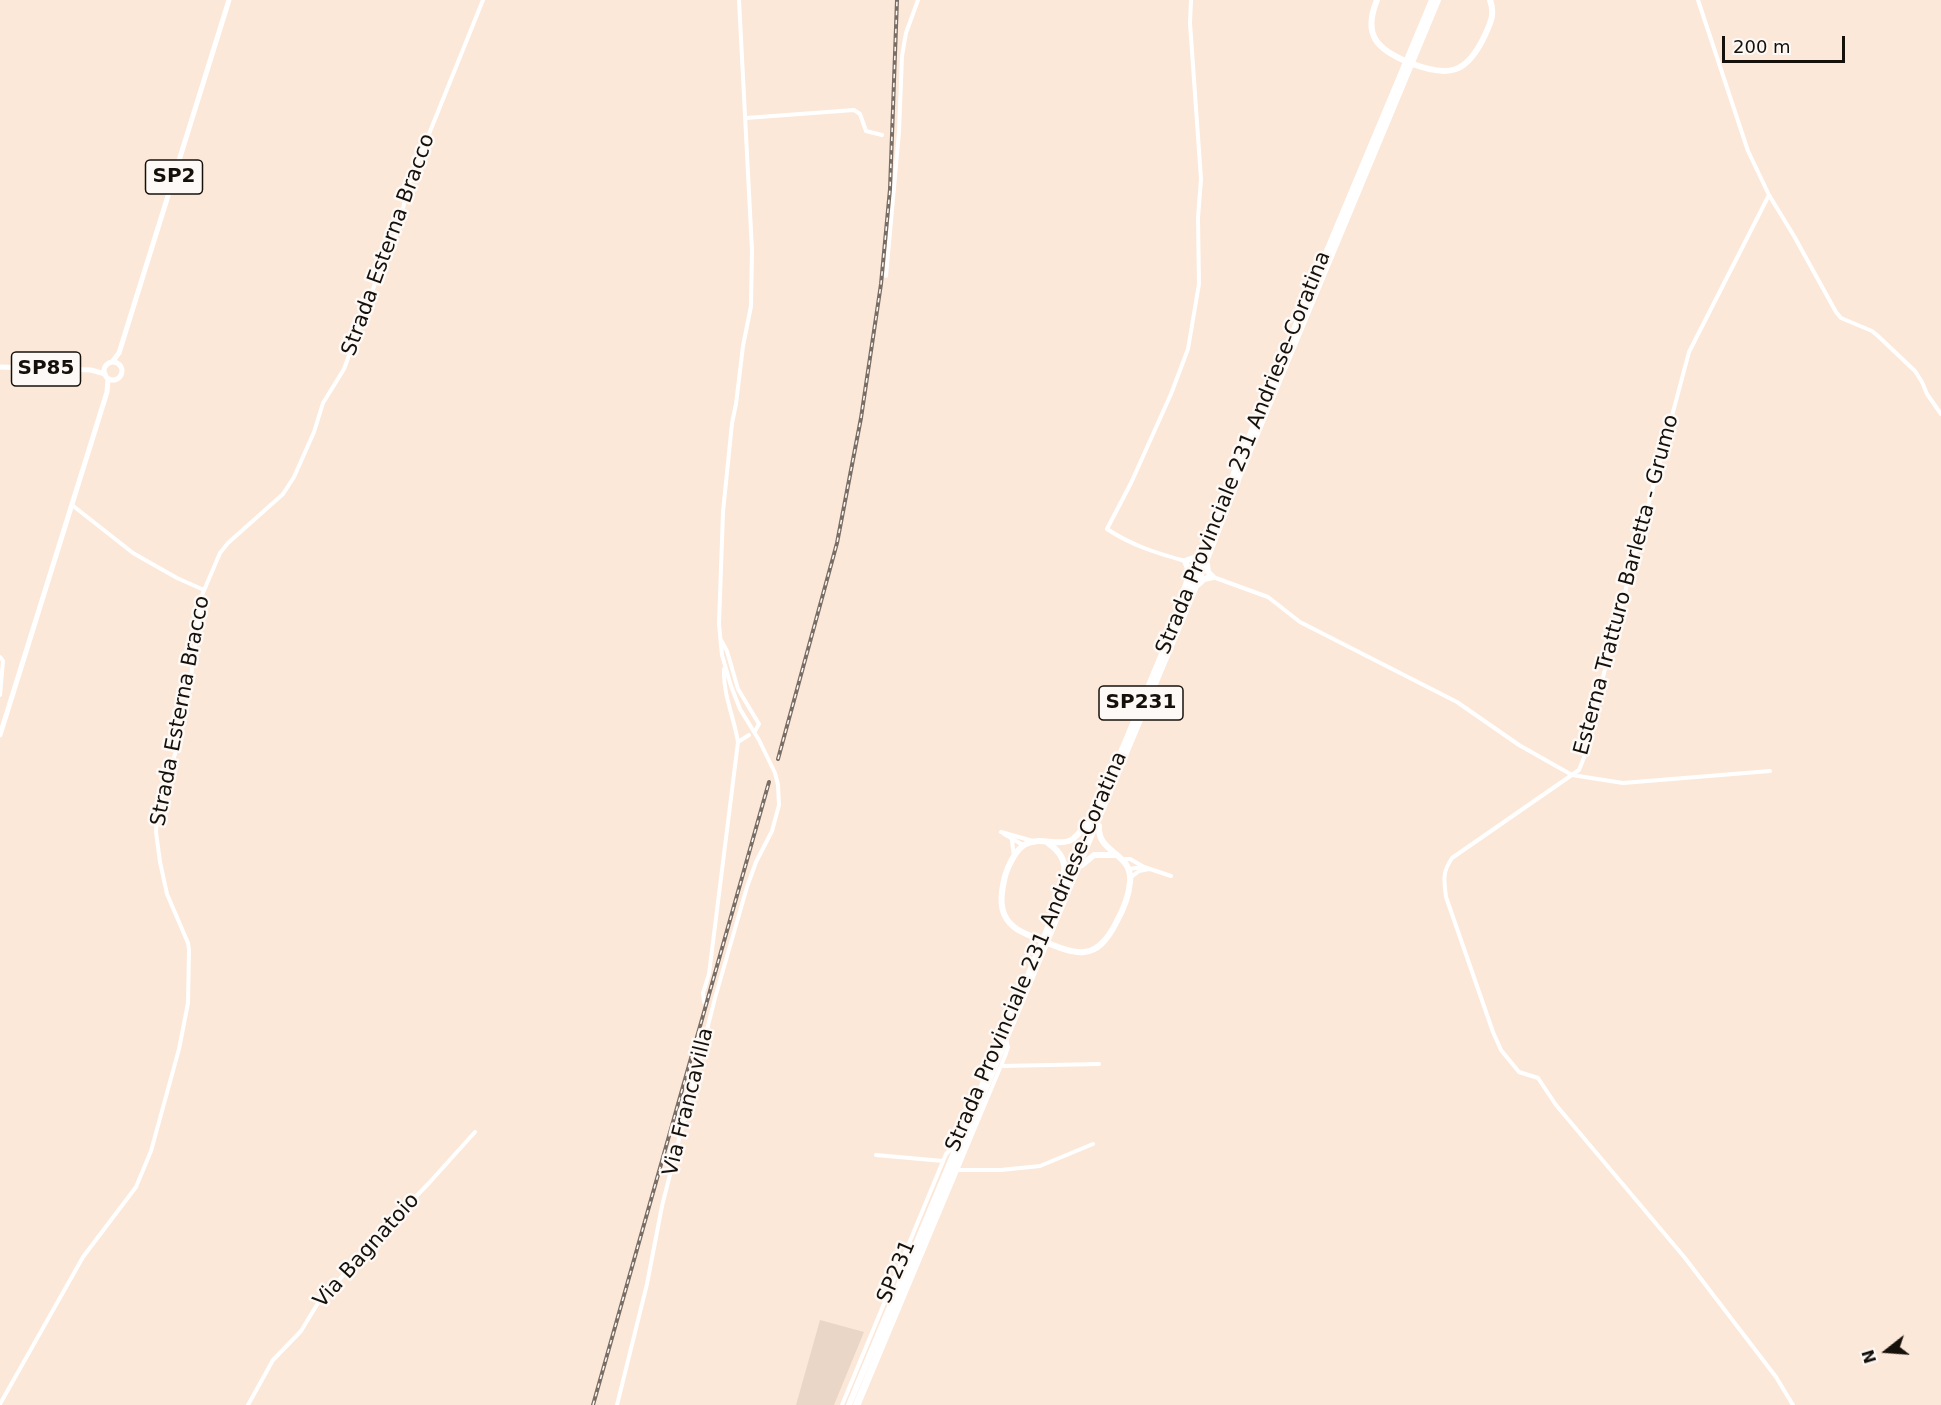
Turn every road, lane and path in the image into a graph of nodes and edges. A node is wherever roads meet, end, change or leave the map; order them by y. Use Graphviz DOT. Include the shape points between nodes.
graph roads {
  1 [pos="229,0"];
  2 [pos="483,0"];
  3 [pos="739,0"];
  4 [pos="918,0"];
  5 [pos="1191,0"];
  6 [pos="1377,0"];
  7 [pos="1430,0"];
  8 [pos="1439,0"];
  9 [pos="1490,0"];
  10 [pos="1698,0"];
  11 [pos="1424,26"];
  12 [pos="746,118"];
  13 [pos="882,135"];
  14 [pos="1769,195"];
  15 [pos="886,276"];
  16 [pos="119,353"];
  17 [pos="109,364"];
  18 [pos="120,366"];
  19 [pos="0,367"];
  20 [pos="91,370"];
  21 [pos="106,376"];
  22 [pos="116,380"];
  23 [pos="107,392"];
  24 [pos="1941,414"];
  25 [pos="72,505"];
  26 [pos="1220,521"];
  27 [pos="1185,561"];
  28 [pos="1213,577"];
  29 [pos="204,590"];
  30 [pos="1179,629"];
  31 [pos="720,638"];
  32 [pos="1167,642"];
  33 [pos="0,657"];
  34 [pos="724,666"];
  35 [pos="730,686"];
  36 [pos="724,689"];
  37 [pos="0,695"];
  38 [pos="1,724"];
  39 [pos="755,731"];
  40 [pos="0,735"];
  41 [pos="749,735"];
  42 [pos="738,742"];
  43 [pos="1770,771"];
  44 [pos="1572,775"];
  45 [pos="1106,804"];
  46 [pos="1092,820"];
  47 [pos="1012,837"];
  48 [pos="1034,841"];
  49 [pos="1046,841"];
  50 [pos="1024,845"];
  51 [pos="1120,857"];
  52 [pos="1014,858"];
  53 [pos="1138,863"];
  54 [pos="1144,867"];
  55 [pos="1129,868"];
  56 [pos="1149,869"];
  57 [pos="1078,870"];
  58 [pos="1171,876"];
  59 [pos="1130,878"];
  60 [pos="1052,917"];
  61 [pos="704,1002"];
  62 [pos="1006,1039"];
  63 [pos="1099,1064"];
  64 [pos="1001,1066"];
  65 [pos="475,1132"];
  66 [pos="958,1143"];
  67 [pos="1093,1144"];
  68 [pos="876,1155"];
  69 [pos="943,1161"];
  70 [pos="957,1170"];
  71 [pos="0,1404"];
  72 [pos="248,1405"];
  73 [pos="617,1405"];
  74 [pos="842,1405"];
  75 [pos="849,1405"];
  76 [pos="857,1405"];
  77 [pos="1793,1405"];
  1 -- 16 [label="main road, SP2"];
  2 -- 29 [label="street, Strada Esterna Bracco" via="408,186 398,231 344,369 323,403 294,477 283,494 220,553"];
  3 -- 12 [label="street"];
  4 -- 15 [label="street" via="902,56"];
  5 -- 27 [label="street" via="1201,179 1199,284 1188,349 1155,430 1107,529 1143,549"];
  6 -- 9 [label="highway" via="1372,31 1381,47 1393,56 1441,72 1452,70 1476,54 1492,19"];
  7 -- 11 [label="highway"];
  8 -- 11 [label="highway, Strada Provinciale 231 Andriese-Coratina / SP231"];
  10 -- 14 [label="street" via="1748,151"];
  11 -- 26 [label="highway, Strada Provinciale 231 Andriese-Coratina / SP231" via="1239,462"];
  12 -- 13 [label="street" via="854,110 860,114 866,131"];
  12 -- 31 [label="street" via="753,249 751,306 732,423 723,512"];
  14 -- 24 [label="street" via="1836,312 1872,331 1908,364"];
  14 -- 44 [label="street, Esterna Tratturo Barletta - Grumo" via="1689,352 1585,755"];
  16 -- 17 [label="main road, SP2"];
  16 -- 18 [label="main road, SP2"];
  17 -- 18 [label="main road"];
  17 -- 20 [label="main road, SP85"];
  17 -- 21 [label="main road"];
  18 -- 22 [label="main road" via="122,374"];
  19 -- 20 [label="main road, SP85"];
  20 -- 21 [label="main road, SP85"];
  21 -- 22 [label="main road"];
  21 -- 23 [label="main road"];
  22 -- 23 [label="main road"];
  23 -- 25 [label="main road"];
  25 -- 29 [label="street" via="133,553"];
  25 -- 38 [label="main road"];
  26 -- 27 [label="highway" via="1212,524 1198,554"];
  26 -- 28 [label="highway" via="1207,566"];
  26 -- 30 [label="highway, Strada Provinciale 231 Andriese-Coratina / SP231"];
  26 -- 32 [label="highway, Strada Provinciale 231 Andriese-Coratina / SP231"];
  27 -- 32 [label="highway" via="1189,577 1169,626"];
  28 -- 30 [label="highway" via="1199,584"];
  28 -- 44 [label="street" via="1268,597 1300,622 1457,702"];
  29 -- 71 [label="street, Strada Esterna Bracco" via="186,709 158,806 156,832 167,894 189,950 188,1004 179,1049 151,1150 136,1187 83,1257"];
  30 -- 45 [label="highway, Strada Provinciale 231 Andriese-Coratina / SP231"];
  31 -- 34 [label="street"];
  31 -- 39 [label="street" via="738,689 759,724"];
  32 -- 46 [label="highway, Strada Provinciale 231 Andriese-Coratina / SP231"];
  33 -- 37 [label="street"];
  34 -- 35 [label="street"];
  34 -- 36 [label="street"];
  35 -- 36 [label="street"];
  35 -- 73 [label="street, Via Francavilla" via="775,773 779,805 772,831 751,874 715,999"];
  36 -- 42 [label="street"];
  38 -- 40 [label="main road"];
  41 -- 42 [label="street"];
  42 -- 61 [label="street"];
  43 -- 44 [label="street" via="1623,783"];
  44 -- 77 [label="street, Esterna Tratturo Barletta - Grumo" via="1465,848 1445,869 1446,897 1493,1032 1513,1066 1538,1078 1556,1105 1685,1258"];
  45 -- 51 [label="highway" via="1099,835 1108,849"];
  45 -- 57 [label="highway, Strada Provinciale 231 Andriese-Coratina / SP231"];
  46 -- 49 [label="highway" via="1067,842"];
  46 -- 60 [label="highway, Strada Provinciale 231 Andriese-Coratina / SP231"];
  47 -- 48 [label="street"];
  47 -- 50 [label="street"];
  47 -- 52 [label="street"];
  48 -- 49 [label="highway"];
  48 -- 50 [label="highway"];
  49 -- 60 [label="highway" via="1059,851 1065,866"];
  50 -- 52 [label="highway"];
  51 -- 53 [label="street"];
  51 -- 55 [label="highway"];
  51 -- 57 [label="highway" via="1094,855"];
  52 -- 59 [label="highway" via="1003,884 1005,916 1018,930 1077,952 1088,952 1108,939 1119,918"];
  53 -- 54 [label="street"];
  53 -- 55 [label="street"];
  54 -- 55 [label="street"];
  54 -- 56 [label="street"];
  55 -- 59 [label="highway"];
  56 -- 58 [label="street"];
  56 -- 59 [label="street"];
  57 -- 62 [label="highway, Strada Provinciale 231 Andriese-Coratina / SP231"];
  60 -- 66 [label="highway, Strada Provinciale 231 Andriese-Coratina / SP231"];
  62 -- 64 [label="street" via="1008,1047"];
  62 -- 76 [label="highway, Strada Provinciale 231 Andriese-Coratina / SP231"];
  63 -- 64 [label="street"];
  64 -- 70 [label="street"];
  65 -- 72 [label="street, Via Bagnatoio" via="318,1303 301,1331 273,1360"];
  66 -- 69 [label="street, SP231"];
  66 -- 75 [label="highway, Strada Provinciale 231 Andriese-Coratina / SP231"];
  67 -- 70 [label="street" via="1040,1166"];
  68 -- 69 [label="street"];
  69 -- 74 [label="street, SP231"];
  70 -- 76 [label="street"];
}
